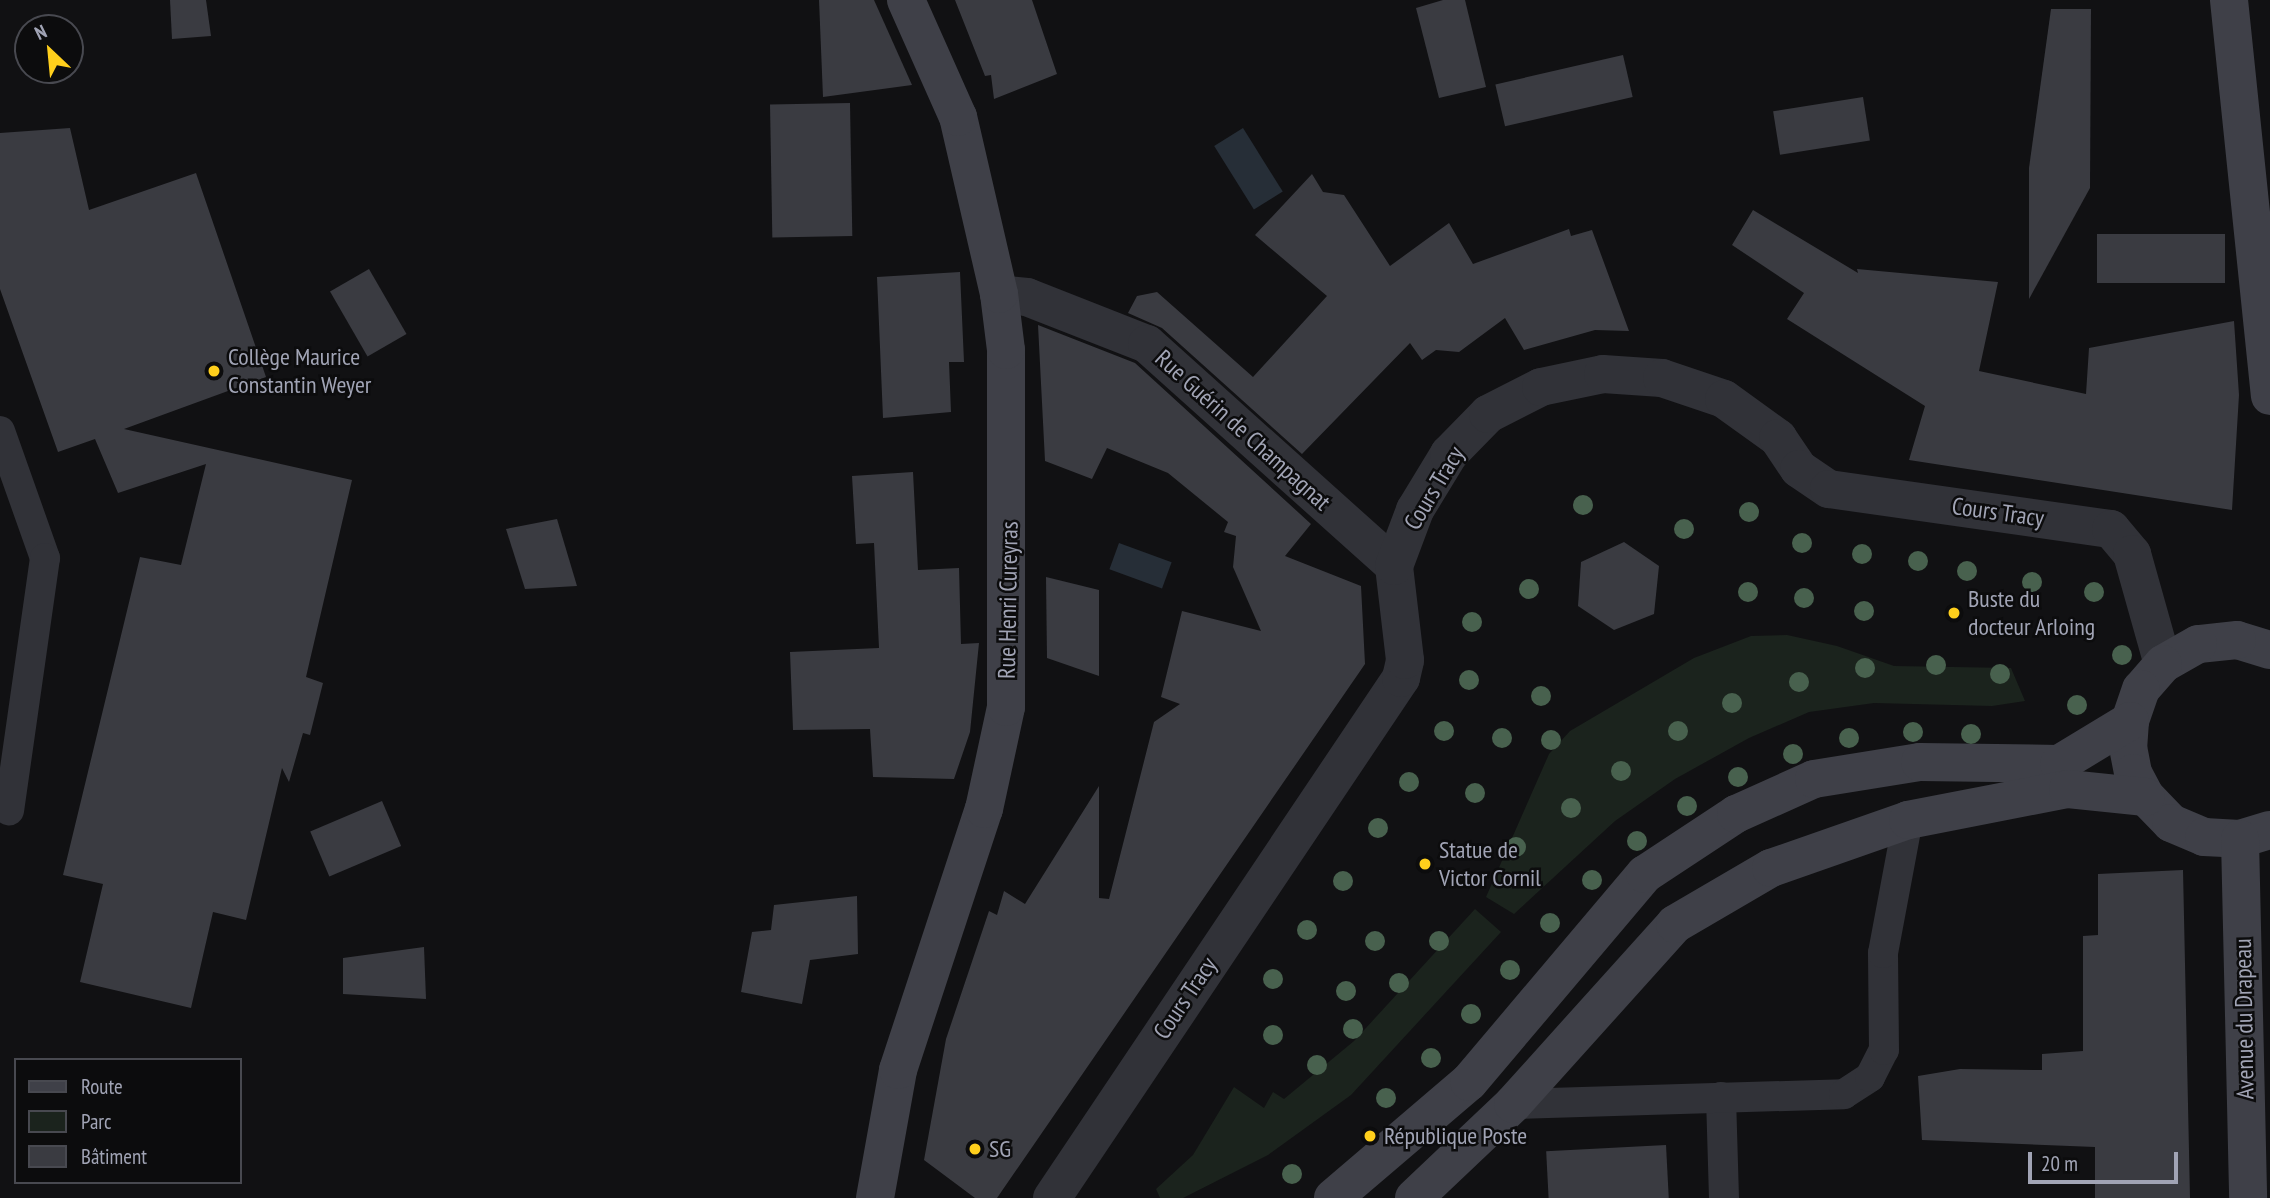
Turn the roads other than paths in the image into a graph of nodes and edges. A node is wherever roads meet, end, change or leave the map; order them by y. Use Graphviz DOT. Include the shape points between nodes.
graph roads {
  1 [pos="906,0"];
  2 [pos="2229,0"];
  3 [pos="999,294"];
  4 [pos="2270,396"];
  5 [pos="0,431"];
  6 [pos="1394,566"];
  7 [pos="2270,650"];
  8 [pos="2163,664"];
  9 [pos="2130,721"];
  10 [pos="2146,797"];
  11 [pos="9,810"];
  12 [pos="1908,820"];
  13 [pos="2255,834"];
  14 [pos="1721,1097"];
  15 [pos="1513,1104"];
  16 [pos="875,1198"];
  17 [pos="1052,1198"];
  18 [pos="1333,1198"];
  19 [pos="1414,1198"];
  20 [pos="1724,1198"];
  21 [pos="2248,1198"];
  1 -- 3 [label="main road, Rue Henri Cureyras" via="958,117"];
  2 -- 4 [label="main road"];
  3 -- 6 [label="street, Rue Guérin de Champagnat" via="1027,297 1147,344"];
  3 -- 16 [label="main road, Rue Henri Cureyras" via="1006,350 1006,707 984,809 898,1070"];
  5 -- 11 [label="lane" via="45,558"];
  6 -- 8 [label="street, Cours Tracy" via="1415,510 1449,454 1488,414 1541,387 1603,374 1662,378 1724,400 1778,438 1799,469 1829,489 2111,529 2132,554"];
  6 -- 17 [label="street, Cours Tracy" via="1405,660 1401,678"];
  7 -- 8 [label="main road" via="2237,640 2198,644"];
  8 -- 9 [label="main road" via="2141,690"];
  9 -- 10 [label="main road" via="2133,773"];
  9 -- 18 [label="main road" via="2059,764 1920,762 1814,779 1736,814 1645,874 1469,1082"];
  10 -- 12 [label="main road" via="2068,789"];
  10 -- 13 [label="main road" via="2171,823 2204,837"];
  12 -- 14 [label="lane" via="1883,953 1884,1050 1870,1077 1844,1094"];
  12 -- 15 [label="main road" via="1771,868 1675,923"];
  13 -- 21 [label="main road, Avenue du Drapeau"];
  14 -- 15 [label="lane"];
  14 -- 20 [label="lane"];
  15 -- 19 [label="main road"];
}
